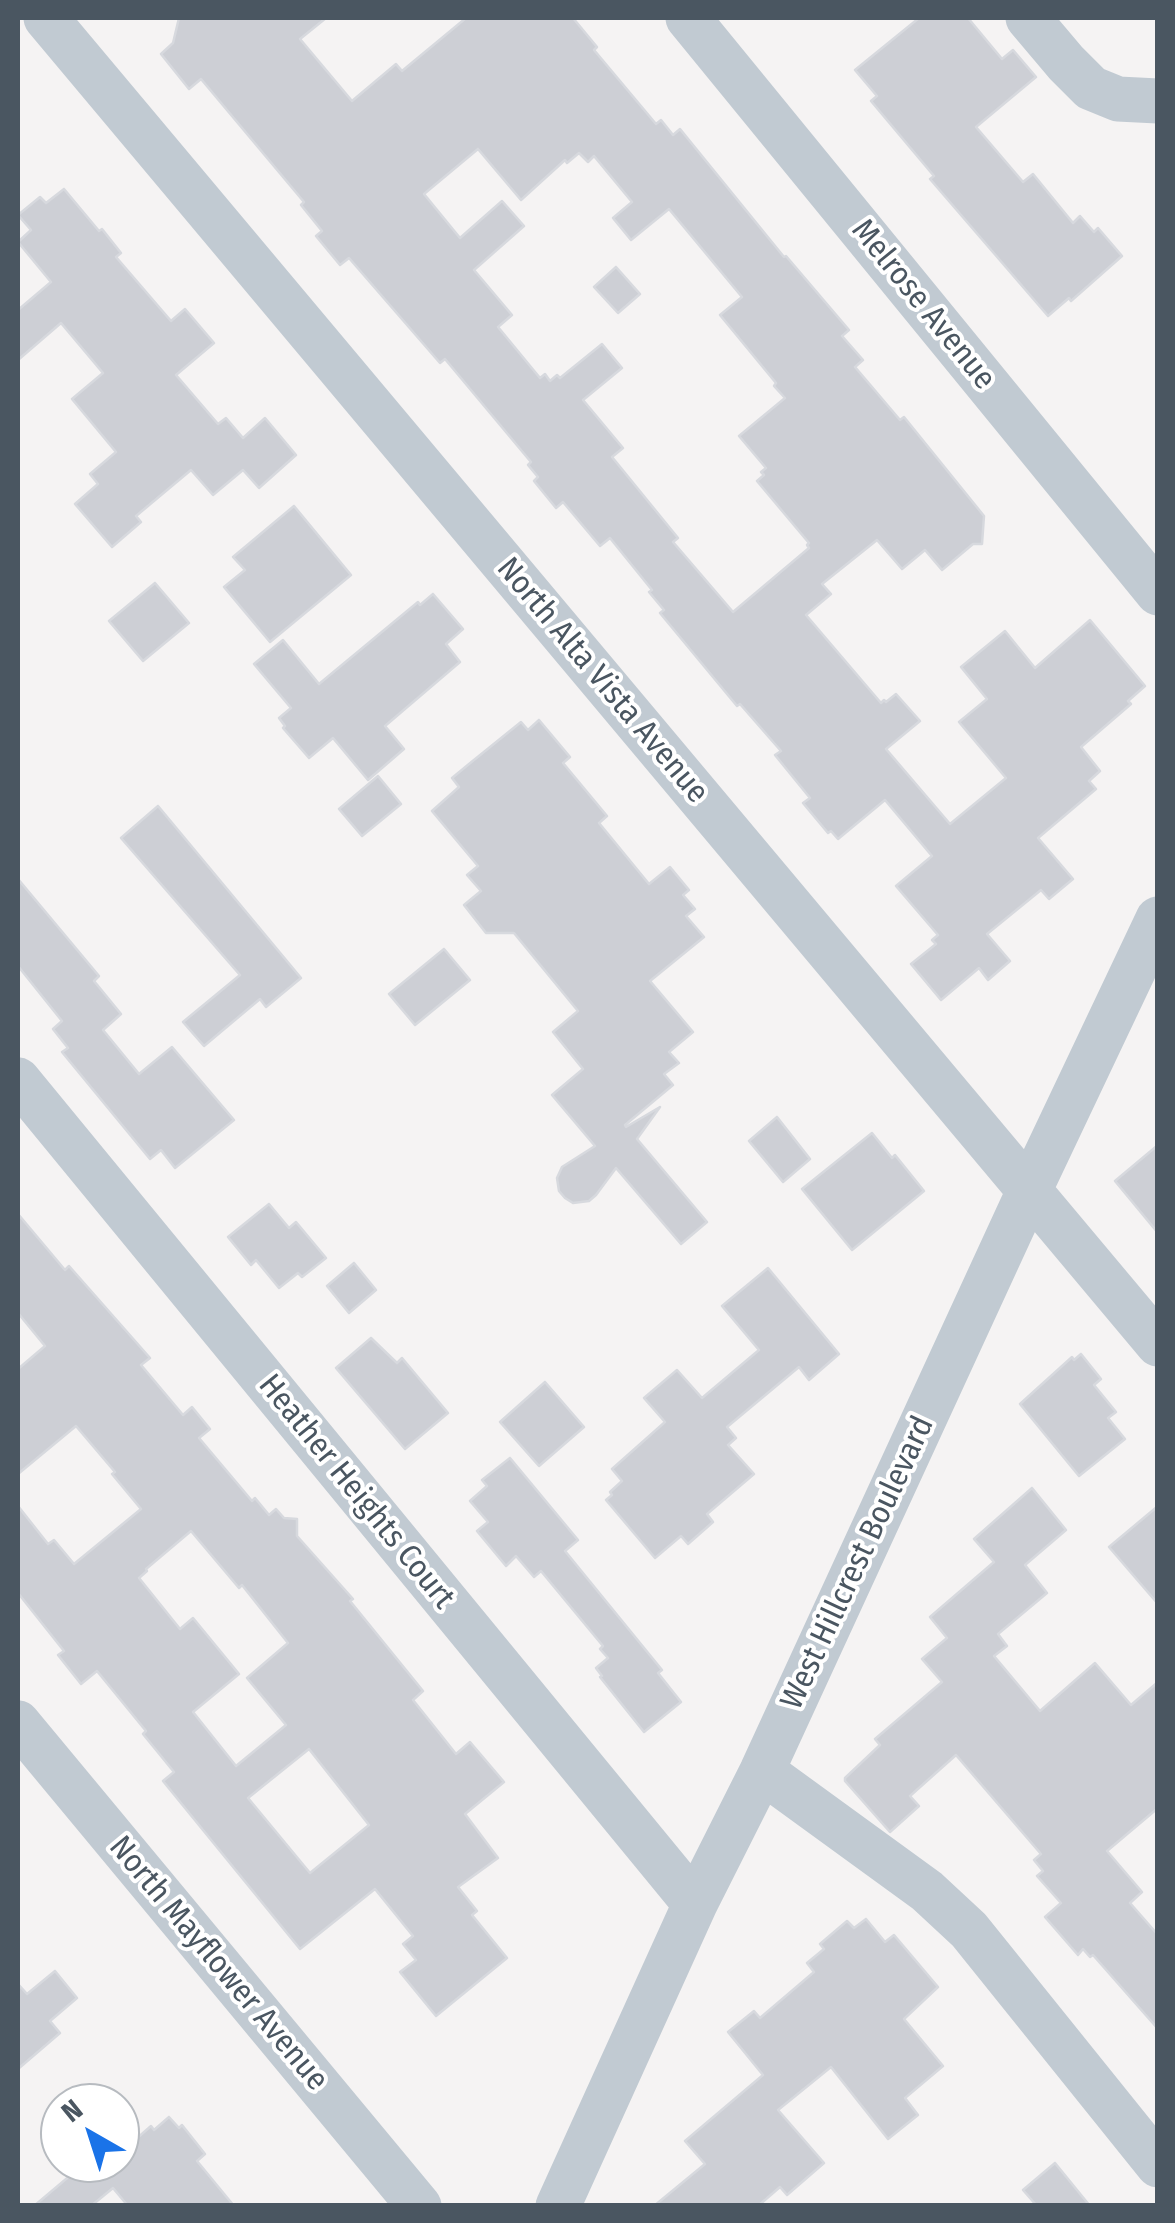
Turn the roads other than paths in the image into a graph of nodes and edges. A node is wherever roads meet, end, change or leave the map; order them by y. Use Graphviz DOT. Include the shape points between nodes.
graph roads {
  1 [pos="46,18"];
  2 [pos="688,18"];
  3 [pos="1028,18"];
  4 [pos="1158,100"];
  5 [pos="1158,593"];
  6 [pos="1158,919"];
  7 [pos="18,1080"];
  8 [pos="1029,1191"];
  9 [pos="1158,1344"];
  10 [pos="18,1723"];
  11 [pos="762,1771"];
  12 [pos="695,1904"];
  13 [pos="1158,2165"];
  14 [pos="419,2206"];
  15 [pos="558,2206"];
  1 -- 8 [label="street, North Alta Vista Avenue"];
  2 -- 5 [label="street, Melrose Avenue"];
  3 -- 4 [label="street" via="1091,88 1118,100"];
  6 -- 8 [label="street, West Hillcrest Boulevard"];
  7 -- 12 [label="street, Heather Heights Court"];
  8 -- 9 [label="street, North Alta Vista Avenue"];
  8 -- 11 [label="street, West Hillcrest Boulevard"];
  10 -- 14 [label="street, North Mayflower Avenue"];
  11 -- 12 [label="street, West Hillcrest Boulevard"];
  11 -- 13 [label="street" via="969,1930"];
  12 -- 15 [label="street, West Hillcrest Boulevard"];
}
